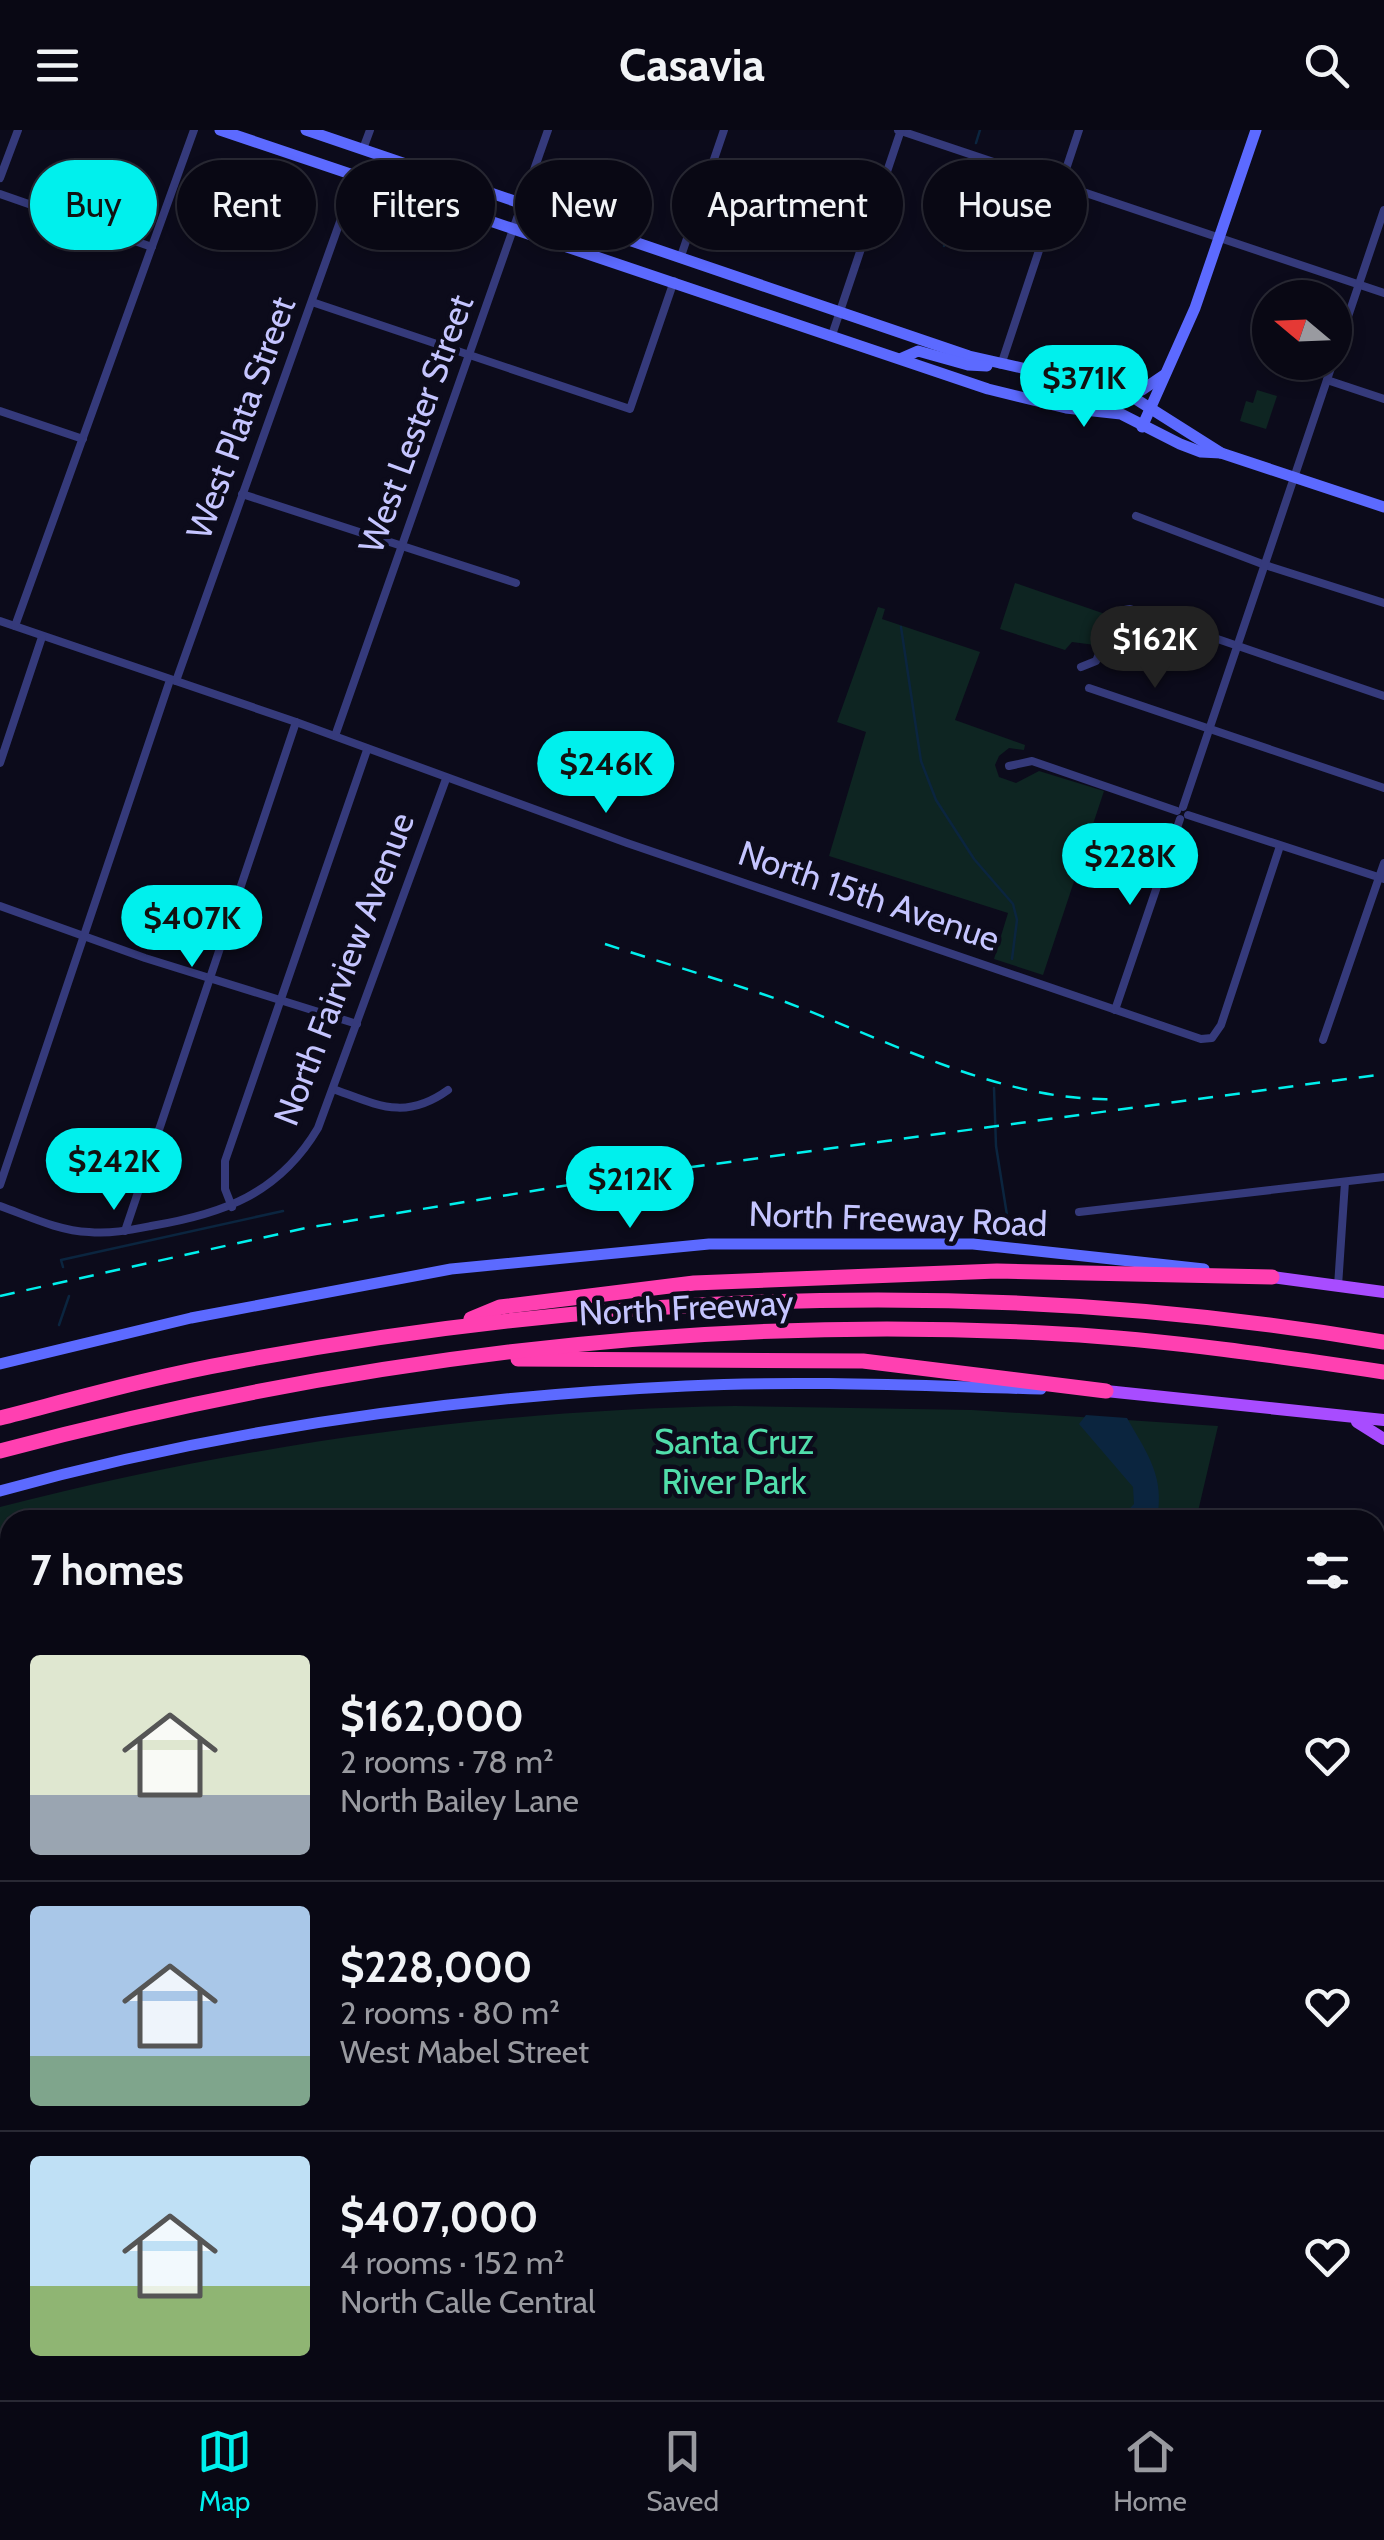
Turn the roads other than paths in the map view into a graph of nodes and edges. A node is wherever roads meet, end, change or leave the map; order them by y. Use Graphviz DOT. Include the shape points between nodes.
graph roads {
  1 [pos="18,130"];
  2 [pos="194,130"];
  3 [pos="220,130"];
  4 [pos="306,130"];
  5 [pos="370,130"];
  6 [pos="548,130"];
  7 [pos="724,130"];
  8 [pos="900,130"];
  9 [pos="1079,130"];
  10 [pos="1256,130"];
  11 [pos="363,150"];
  12 [pos="538,160"];
  13 [pos="989,160"];
  14 [pos="1069,160"];
  15 [pos="336,167"];
  16 [pos="0,178"];
  17 [pos="1087,193"];
  18 [pos="0,194"];
  19 [pos="515,201"];
  20 [pos="30,204"];
  21 [pos="1384,210"];
  22 [pos="515,232"];
  23 [pos="157,233"];
  24 [pos="336,234"];
  25 [pos="1220,237"];
  26 [pos="652,246"];
  27 [pos="151,250"];
  28 [pos="580,250"];
  29 [pos="1039,250"];
  30 [pos="681,256"];
  31 [pos="674,281"];
  32 [pos="1358,284"];
  33 [pos="1384,293"];
  34 [pos="312,302"];
  35 [pos="1352,303"];
  36 [pos="840,310"];
  37 [pos="832,335"];
  38 [pos="469,355"];
  39 [pos="902,358"];
  40 [pos="1001,365"];
  41 [pos="1169,370"];
  42 [pos="1327,380"];
  43 [pos="1123,391"];
  44 [pos="1384,399"];
  45 [pos="1152,408"];
  46 [pos="0,411"];
  47 [pos="1142,427"];
  48 [pos="83,439"];
  49 [pos="1221,453"];
  50 [pos="1294,477"];
  51 [pos="242,494"];
  52 [pos="1384,507"];
  53 [pos="1136,516"];
  54 [pos="402,545"];
  55 [pos="1265,565"];
  56 [pos="516,583"];
  57 [pos="1384,603"];
  58 [pos="0,621"];
  59 [pos="16,626"];
  60 [pos="42,637"];
  61 [pos="1238,646"];
  62 [pos="1081,667"];
  63 [pos="173,680"];
  64 [pos="1089,688"];
  65 [pos="1384,696"];
  66 [pos="296,722"];
  67 [pos="1209,729"];
  68 [pos="335,736"];
  69 [pos="367,750"];
  70 [pos="0,764"];
  71 [pos="1010,766"];
  72 [pos="446,779"];
  73 [pos="1384,788"];
  74 [pos="1182,813"];
  75 [pos="1280,846"];
  76 [pos="1384,863"];
  77 [pos="1382,879"];
  78 [pos="0,906"];
  79 [pos="83,934"];
  80 [pos="209,978"];
  81 [pos="282,1002"];
  82 [pos="1115,1010"];
  83 [pos="357,1024"];
  84 [pos="1323,1040"];
  85 [pos="333,1089"];
  86 [pos="448,1090"];
  87 [pos="1384,1177"];
  88 [pos="1345,1182"];
  89 [pos="0,1185"];
  90 [pos="0,1206"];
  91 [pos="232,1207"];
  92 [pos="1079,1212"];
  93 [pos="125,1230"];
  94 [pos="1272,1277"];
  95 [pos="1338,1286"];
  96 [pos="1384,1292"];
  97 [pos="452,1327"];
  98 [pos="1384,1342"];
  99 [pos="449,1359"];
  100 [pos="0,1364"];
  101 [pos="1384,1372"];
  102 [pos="1106,1392"];
  103 [pos="1346,1416"];
  104 [pos="0,1418"];
  105 [pos="1384,1420"];
  106 [pos="1384,1439"];
  107 [pos="0,1452"];
  108 [pos="0,1491"];
  1 -- 16 [label="street"];
  2 -- 23 [label="street"];
  3 -- 15 [label="main road"];
  4 -- 11 [label="main road"];
  5 -- 11 [label="street"];
  6 -- 12 [label="street, West Lester Street"];
  7 -- 30 [label="street"];
  8 -- 13 [label="street"];
  8 -- 36 [label="street"];
  9 -- 14 [label="street"];
  10 -- 25 [label="main road"];
  11 -- 19 [label="main road"];
  17 -- 25 [label="street"];
  18 -- 20 [label="street"];
  21 -- 32 [label="street"];
  22 -- 38 [label="street, West Lester Street"];
  24 -- 34 [label="street, West Plata Street"];
  25 -- 32 [label="street"];
  25 -- 41 [label="main road"];
  26 -- 30 [label="main road"];
  27 -- 48 [label="street"];
  28 -- 31 [label="main road"];
  29 -- 40 [label="street"];
  30 -- 36 [label="main road"];
  31 -- 37 [label="main road"];
  31 -- 38 [label="street" via="630,409"];
  32 -- 33 [label="street"];
  32 -- 35 [label="street"];
  34 -- 38 [label="street"];
  34 -- 51 [label="street, West Plata Street"];
  36 -- 37 [label="street"];
  36 -- 40 [label="main road"];
  37 -- 39 [label="main road"];
  38 -- 54 [label="street, West Lester Street"];
  39 -- 40 [label="main road" via="926,351 968,365"];
  39 -- 47 [label="main road" via="988,389 1121,414"];
  40 -- 43 [label="main road"];
  41 -- 43 [label="main road" via="1142,390"];
  41 -- 45 [label="main road"];
  42 -- 44 [label="street"];
  42 -- 50 [label="street"];
  43 -- 45 [label="main road"];
  45 -- 47 [label="main road"];
  45 -- 49 [label="main road"];
  46 -- 48 [label="street"];
  47 -- 49 [label="main road" via="1201,452"];
  48 -- 59 [label="street"];
  49 -- 50 [label="main road"];
  50 -- 52 [label="main road"];
  50 -- 55 [label="street"];
  51 -- 54 [label="street"];
  51 -- 63 [label="street, West Plata Street"];
  53 -- 55 [label="street"];
  54 -- 56 [label="street"];
  54 -- 68 [label="street, West Lester Street"];
  55 -- 57 [label="street"];
  55 -- 61 [label="street"];
  58 -- 59 [label="street, North 15th Avenue"];
  59 -- 60 [label="street, North 15th Avenue"];
  60 -- 63 [label="street, North 15th Avenue"];
  60 -- 70 [label="street"];
  61 -- 62 [label="street" via="1130,609 1112,620 1096,661"];
  61 -- 65 [label="street"];
  61 -- 67 [label="street"];
  63 -- 66 [label="street, North 15th Avenue"];
  63 -- 79 [label="street, West Plata Street"];
  64 -- 67 [label="street"];
  66 -- 68 [label="street, North 15th Avenue"];
  66 -- 80 [label="street"];
  67 -- 73 [label="street"];
  67 -- 74 [label="street"];
  68 -- 69 [label="street, North 15th Avenue"];
  69 -- 72 [label="street, North 15th Avenue"];
  69 -- 81 [label="street"];
  71 -- 74 [label="street" via="1032,761"];
  72 -- 82 [label="street, North 15th Avenue"];
  72 -- 83 [label="street, North Fairview Avenue"];
  74 -- 75 [label="street"];
  74 -- 82 [label="street"];
  75 -- 77 [label="street"];
  75 -- 82 [label="street, North 15th Avenue" via="1222,1025 1212,1038"];
  76 -- 77 [label="street"];
  77 -- 84 [label="street"];
  78 -- 79 [label="street"];
  79 -- 80 [label="street"];
  79 -- 89 [label="street, West Plata Street"];
  80 -- 81 [label="street"];
  80 -- 93 [label="street"];
  81 -- 83 [label="street"];
  81 -- 91 [label="street" via="225,1161"];
  83 -- 85 [label="street, North Fairview Avenue"];
  85 -- 86 [label="street" via="402,1108"];
  85 -- 91 [label="street, North Fairview Avenue" via="300,1155"];
  87 -- 88 [label="street"];
  88 -- 92 [label="street"];
  88 -- 95 [label="street"];
  90 -- 93 [label="street, North Fairview Avenue" via="86,1232"];
  91 -- 93 [label="street, North Fairview Avenue"];
  94 -- 95 [label="main road, North Freeway Road"];
  94 -- 97 [label="highway" via="997,1271 694,1283 500,1307"];
  94 -- 100 [label="main road, North Freeway Road" via="973,1244 709,1244 451,1270 192,1318"];
  95 -- 96 [label="main road, North Freeway Road"];
  97 -- 98 [label="highway, North Freeway" via="754,1300 938,1298 1236,1320"];
  97 -- 104 [label="highway, North Freeway" via="234,1362"];
  99 -- 101 [label="highway, North Freeway" via="638,1340 867,1331 1062,1334"];
  99 -- 102 [label="highway" via="864,1360"];
  99 -- 107 [label="highway, North Freeway" via="230,1395"];
  102 -- 103 [label="main road"];
  102 -- 108 [label="main road" via="834,1383 545,1396 238,1437"];
  103 -- 105 [label="main road"];
  103 -- 106 [label="main road"];
}
